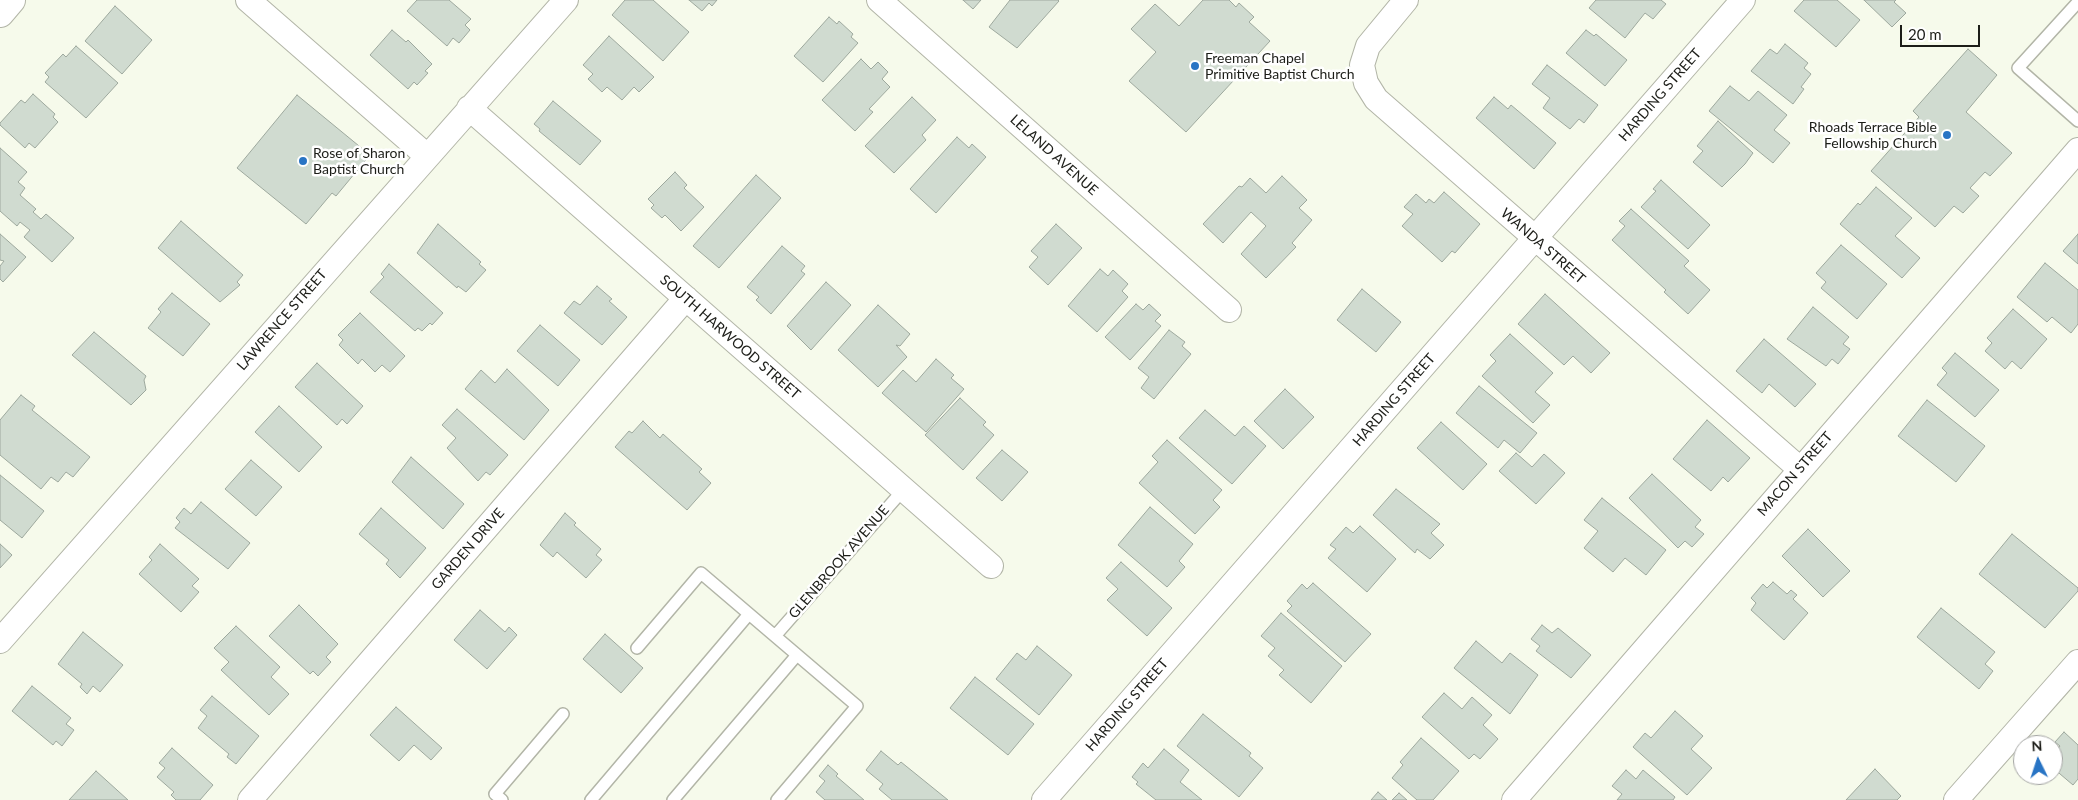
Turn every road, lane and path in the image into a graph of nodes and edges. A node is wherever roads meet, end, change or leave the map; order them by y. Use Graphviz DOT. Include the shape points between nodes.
graph roads {
  1 [pos="11,0"];
  2 [pos="248,0"];
  3 [pos="566,0"];
  4 [pos="879,0"];
  5 [pos="1405,0"];
  6 [pos="1743,0"];
  7 [pos="2078,2"];
  8 [pos="0,12"];
  9 [pos="469,108"];
  10 [pos="2078,121"];
  11 [pos="2078,150"];
  12 [pos="427,156"];
  13 [pos="1534,239"];
  14 [pos="686,298"];
  15 [pos="1229,310"];
  16 [pos="1800,469"];
  17 [pos="904,489"];
  18 [pos="992,566"];
  19 [pos="749,614"];
  20 [pos="775,636"];
  21 [pos="0,641"];
  22 [pos="637,648"];
  23 [pos="797,655"];
  24 [pos="2078,662"];
  25 [pos="563,714"];
  26 [pos="250,800"];
  27 [pos="502,800"];
  28 [pos="591,800"];
  29 [pos="673,800"];
  30 [pos="777,800"];
  31 [pos="1044,800"];
  32 [pos="1514,800"];
  33 [pos="1956,800"];
  1 -- 8 [label="main road"];
  2 -- 12 [label="street"];
  3 -- 9 [label="street, LAWRENCE STREET"];
  4 -- 15 [label="street, LELAND AVENUE"];
  5 -- 13 [label="street, WANDA STREET" via="1368,46 1362,65 1366,83 1376,99"];
  6 -- 13 [label="street, HARDING STREET"];
  7 -- 10 [label="lane" via="2018,68"];
  9 -- 12 [label="street, LAWRENCE STREET"];
  9 -- 14 [label="street, SOUTH HARWOOD STREET"];
  11 -- 16 [label="street, MACON STREET"];
  12 -- 21 [label="street, LAWRENCE STREET"];
  13 -- 16 [label="street, WANDA STREET"];
  13 -- 31 [label="street, HARDING STREET"];
  14 -- 17 [label="street, SOUTH HARWOOD STREET"];
  14 -- 26 [label="street, GARDEN DRIVE"];
  16 -- 32 [label="street, MACON STREET"];
  17 -- 18 [label="street, SOUTH HARWOOD STREET"];
  17 -- 20 [label="lane, GLENBROOK AVENUE"];
  19 -- 20 [label="lane"];
  19 -- 22 [label="lane" via="701,574"];
  19 -- 28 [label="lane"];
  20 -- 23 [label="lane"];
  23 -- 29 [label="lane"];
  23 -- 30 [label="lane" via="857,706"];
  24 -- 33 [label="street"];
  25 -- 27 [label="lane" via="495,794"];
}
